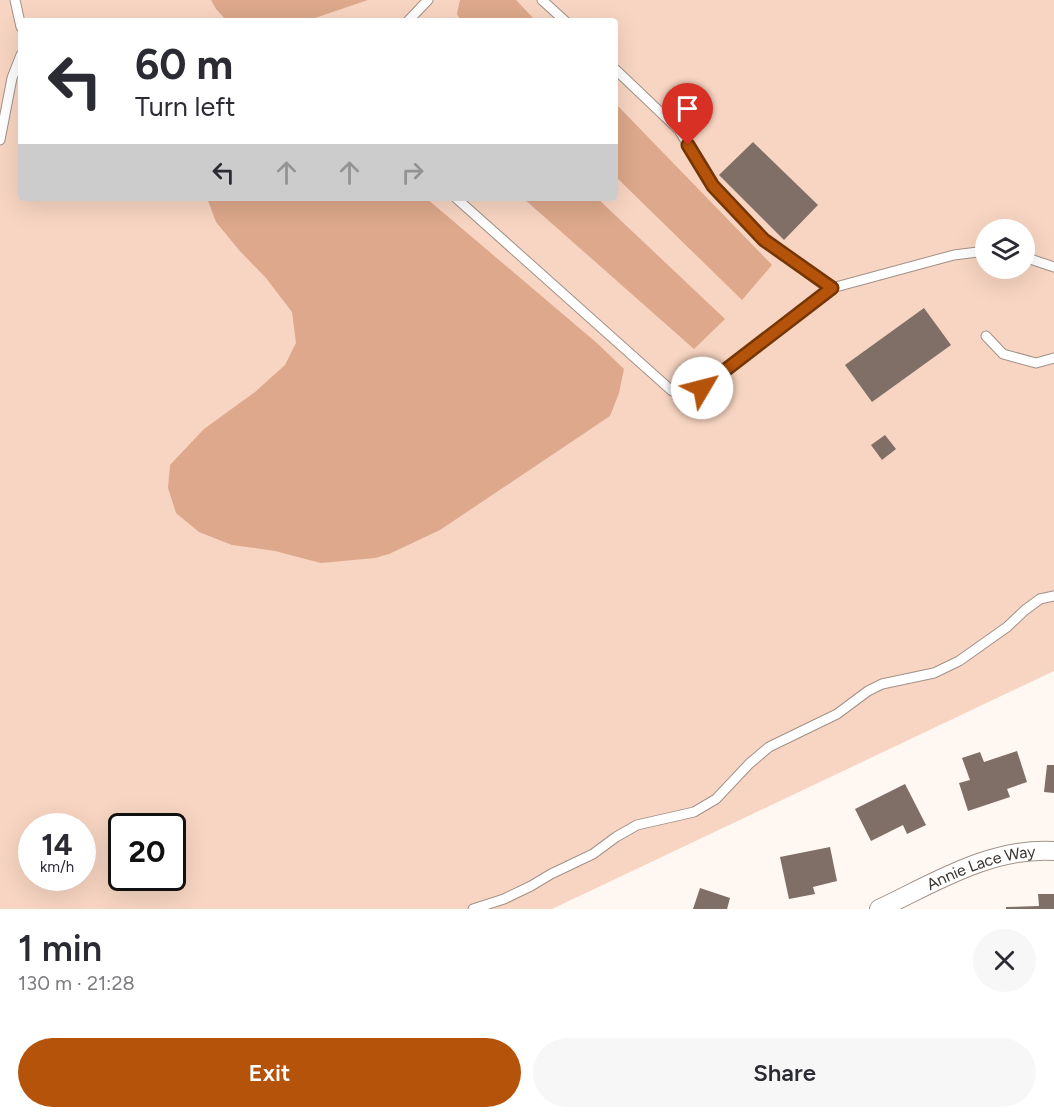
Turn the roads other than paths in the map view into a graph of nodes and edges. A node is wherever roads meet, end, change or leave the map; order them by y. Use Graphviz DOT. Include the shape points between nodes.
graph roads {
  1 [pos="15,0"];
  2 [pos="428,0"];
  3 [pos="542,0"];
  4 [pos="19,18"];
  5 [pos="411,18"];
  6 [pos="562,18"];
  7 [pos="18,63"];
  8 [pos="618,72"];
  9 [pos="0,140"];
  10 [pos="459,201"];
  11 [pos="975,252"];
  12 [pos="1035,261"];
  13 [pos="1054,267"];
  14 [pos="832,288"];
  15 [pos="986,336"];
  16 [pos="1054,358"];
  17 [pos="1054,596"];
  18 [pos="1054,851"];
  19 [pos="473,909"];
  20 [pos="879,909"];
  1 -- 4 [label="lane"];
  2 -- 5 [label="lane"];
  3 -- 6 [label="lane"];
  7 -- 9 [label="lane"];
  8 -- 14 [label="lane" via="679,130 713,186 764,240"];
  10 -- 14 [label="lane" via="672,391 702,388"];
  11 -- 14 [label="lane"];
  12 -- 13 [label="lane"];
  15 -- 16 [label="lane" via="1003,354 1036,363"];
  17 -- 19 [label="lane" via="1040,599 959,661 934,673 882,684 837,714 769,747 716,799 694,812 638,825 531,886"];
  18 -- 20 [label="street, Annie Lace Way" via="1014,853 983,861"];
}
